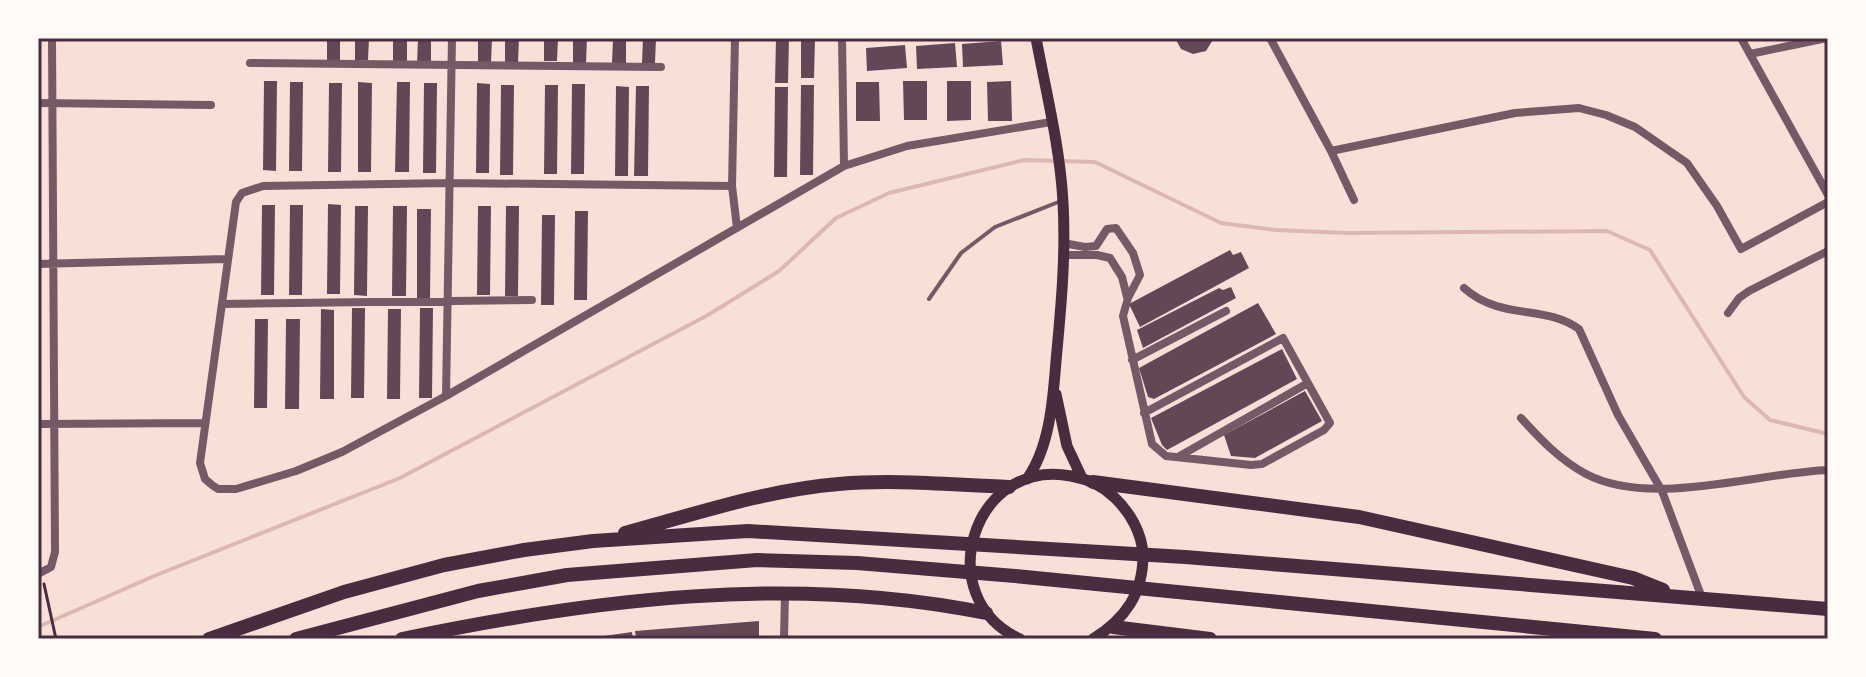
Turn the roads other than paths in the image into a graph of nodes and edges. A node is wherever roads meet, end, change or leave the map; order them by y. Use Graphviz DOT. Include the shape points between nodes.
graph roads {
  1 [pos="52,38"];
  2 [pos="452,38"];
  3 [pos="735,38"];
  4 [pos="842,38"];
  5 [pos="1036,38"];
  6 [pos="1270,38"];
  7 [pos="1741,38"];
  8 [pos="1827,38"];
  9 [pos="1750,54"];
  10 [pos="250,63"];
  11 [pos="452,65"];
  12 [pos="661,67"];
  13 [pos="53,102"];
  14 [pos="38,103"];
  15 [pos="211,105"];
  16 [pos="1051,122"];
  17 [pos="1331,151"];
  18 [pos="844,166"];
  19 [pos="451,183"];
  20 [pos="732,186"];
  21 [pos="1828,195"];
  22 [pos="1354,200"];
  23 [pos="1063,201"];
  24 [pos="1828,202"];
  25 [pos="737,228"];
  26 [pos="1063,249"];
  27 [pos="1828,251"];
  28 [pos="226,259"];
  29 [pos="55,263"];
  30 [pos="38,264"];
  31 [pos="1464,288"];
  32 [pos="1128,298"];
  33 [pos="929,299"];
  34 [pos="532,300"];
  35 [pos="446,302"];
  36 [pos="222,304"];
  37 [pos="1226,311"];
  38 [pos="1728,313"];
  39 [pos="1132,360"];
  40 [pos="1308,383"];
  41 [pos="1054,385"];
  42 [pos="446,396"];
  43 [pos="1144,413"];
  44 [pos="1521,418"];
  45 [pos="205,423"];
  46 [pos="38,424"];
  47 [pos="55,424"];
  48 [pos="1177,457"];
  49 [pos="1828,470"];
  50 [pos="1027,479"];
  51 [pos="1087,480"];
  52 [pos="1009,487"];
  53 [pos="1662,491"];
  54 [pos="593,541"];
  55 [pos="40,573"];
  56 [pos="785,591"];
  57 [pos="1678,596"];
  58 [pos="1702,598"];
  59 [pos="1828,609"];
  60 [pos="986,613"];
  61 [pos="1113,627"];
  62 [pos="1009,636"];
  63 [pos="209,639"];
  64 [pos="296,639"];
  65 [pos="402,639"];
  66 [pos="784,639"];
  67 [pos="1020,639"];
  68 [pos="1093,639"];
  69 [pos="1210,639"];
  70 [pos="1655,639"];
  1 -- 13 [label="street"];
  2 -- 11 [label="street"];
  3 -- 20 [label="street"];
  4 -- 18 [label="street"];
  5 -- 16 [label="main road"];
  6 -- 17 [label="street"];
  7 -- 9 [label="street"];
  8 -- 9 [label="street"];
  9 -- 21 [label="street"];
  10 -- 11 [label="street"];
  11 -- 12 [label="street"];
  11 -- 19 [label="street"];
  13 -- 14 [label="street"];
  13 -- 15 [label="street"];
  13 -- 29 [label="street"];
  16 -- 18 [label="street" via="907,146"];
  16 -- 23 [label="main road"];
  17 -- 22 [label="street"];
  17 -- 24 [label="street" via="1515,113 1579,108 1635,127 1687,163 1741,249"];
  18 -- 25 [label="street"];
  19 -- 20 [label="street"];
  19 -- 28 [label="street" via="253,188 236,202"];
  19 -- 35 [label="street"];
  20 -- 25 [label="street"];
  23 -- 26 [label="main road"];
  23 -- 33 [label="lane" via="995,227 961,253"];
  25 -- 42 [label="street"];
  26 -- 32 [label="street" via="1110,258"];
  26 -- 32 [label="street" via="1096,246 1107,229 1120,230 1140,271"];
  26 -- 41 [label="main road"];
  27 -- 38 [label="street" via="1749,291"];
  28 -- 29 [label="street"];
  28 -- 36 [label="street"];
  29 -- 30 [label="street"];
  29 -- 47 [label="street"];
  31 -- 53 [label="street" via="1504,310 1566,321 1579,329 1612,403"];
  32 -- 39 [label="street" via="1123,316"];
  34 -- 35 [label="street"];
  35 -- 36 [label="street"];
  35 -- 42 [label="street"];
  36 -- 45 [label="street"];
  37 -- 39 [label="street"];
  39 -- 43 [label="street"];
  40 -- 43 [label="street" via="1283,338"];
  40 -- 48 [label="street"];
  40 -- 48 [label="street" via="1330,423 1324,430 1262,464"];
  41 -- 50 [label="main road" via="1045,440"];
  41 -- 51 [label="main road" via="1067,446"];
  42 -- 45 [label="street" via="342,452 236,489 218,489 205,479 200,463"];
  43 -- 48 [label="street" via="1152,444 1166,456"];
  44 -- 53 [label="street" via="1587,475 1617,486"];
  45 -- 47 [label="street"];
  46 -- 47 [label="street"];
  47 -- 55 [label="street" via="55,552 51,567"];
  49 -- 53 [label="street"];
  50 -- 51 [label="main road" via="1045,475"];
  50 -- 52 [label="main road"];
  51 -- 57 [label="highway" via="1359,517 1633,578"];
  51 -- 61 [label="main road" via="1126,509 1143,549 1138,592"];
  52 -- 54 [label="highway" via="881,482 801,489"];
  52 -- 60 [label="main road" via="974,531 969,559 973,588"];
  53 -- 58 [label="street"];
  54 -- 57 [label="highway" via="748,531 1185,557"];
  54 -- 63 [label="highway" via="430,569 344,592"];
  56 -- 60 [label="highway"];
  56 -- 65 [label="highway" via="602,605"];
  56 -- 66 [label="street"];
  57 -- 58 [label="highway"];
  58 -- 59 [label="highway"];
  60 -- 62 [label="main road"];
  61 -- 68 [label="main road"];
  61 -- 69 [label="highway"];
  62 -- 67 [label="main road"];
  64 -- 70 [label="highway" via="478,591 567,575 757,560 1184,591"];
}
